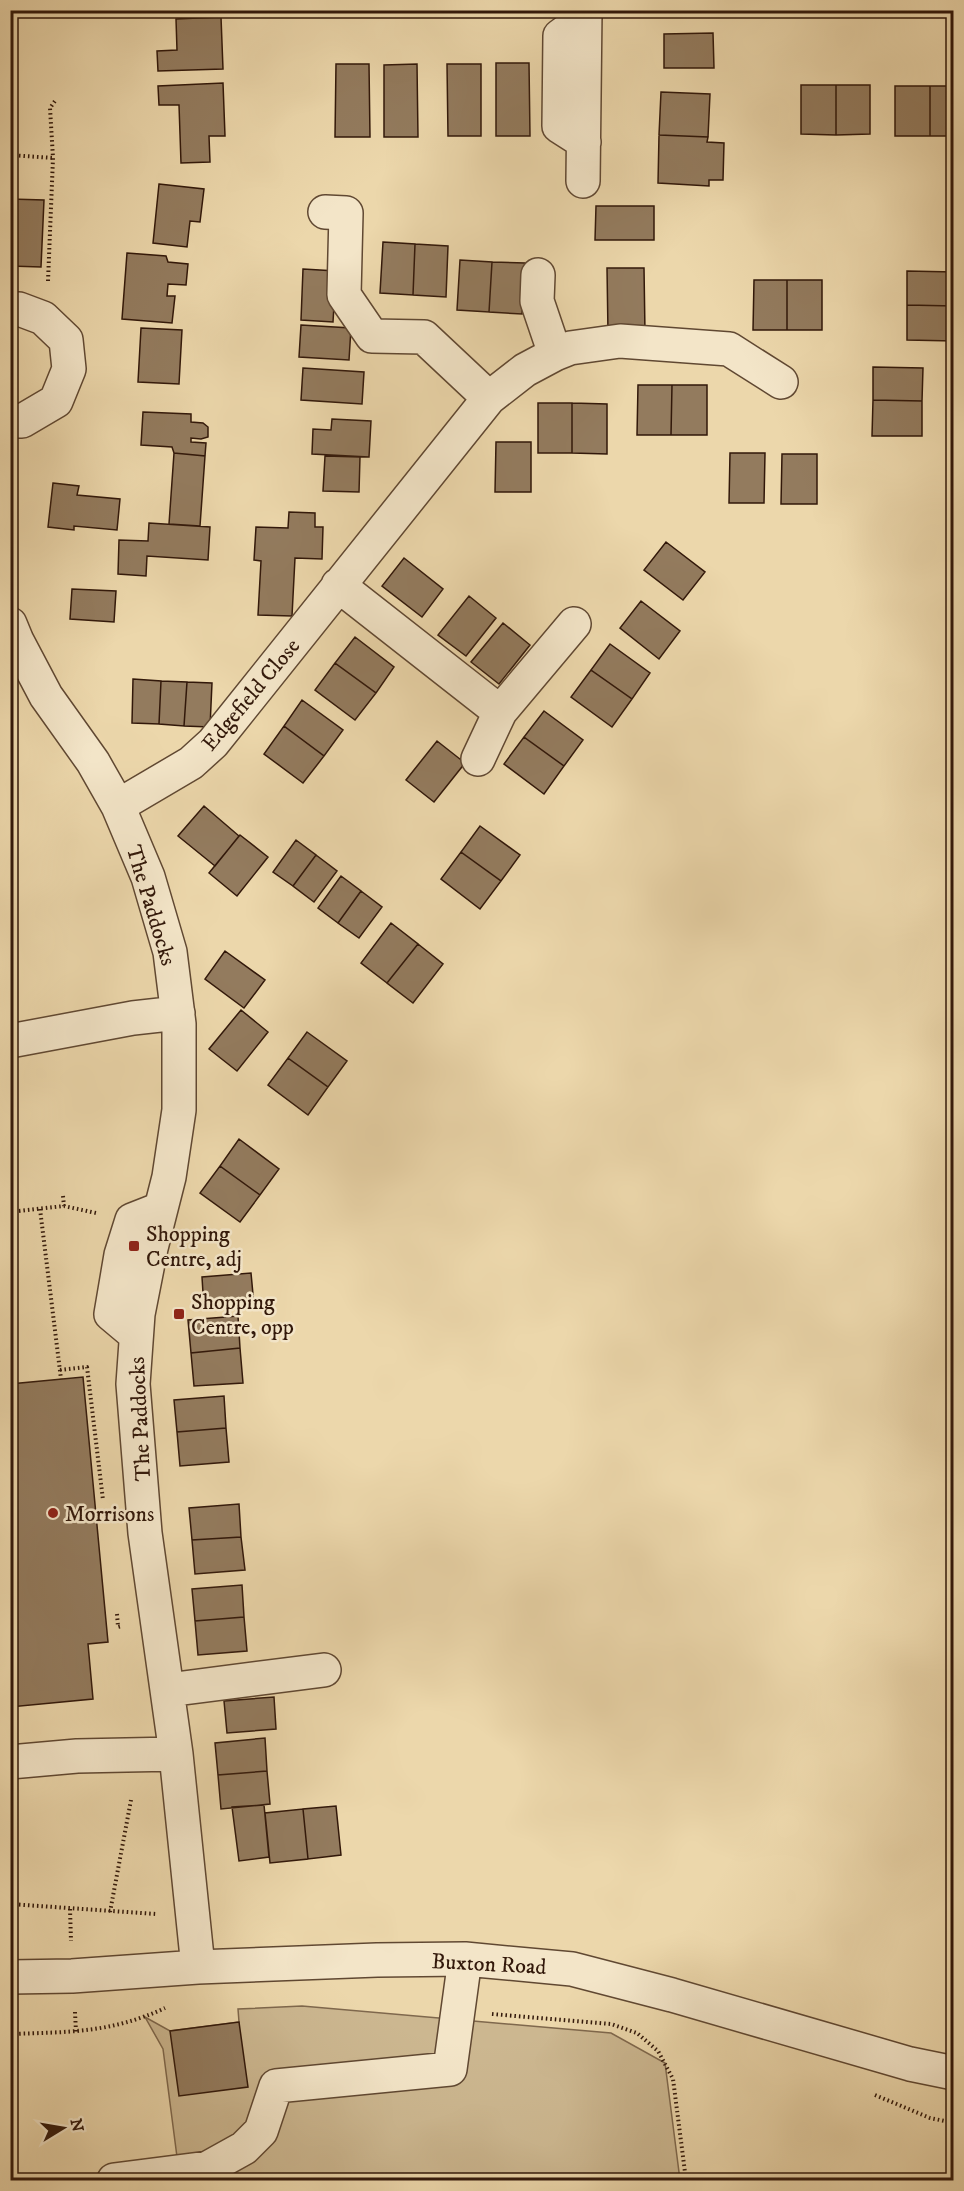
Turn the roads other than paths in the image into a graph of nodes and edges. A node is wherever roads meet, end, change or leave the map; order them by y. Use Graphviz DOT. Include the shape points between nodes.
graph roads {
  1 [pos="585,14"];
  2 [pos="583,181"];
  3 [pos="325,212"];
  4 [pos="538,275"];
  5 [pos="10,310"];
  6 [pos="555,354"];
  7 [pos="781,382"];
  8 [pos="489,398"];
  9 [pos="10,421"];
  10 [pos="338,585"];
  11 [pos="10,624"];
  12 [pos="574,624"];
  13 [pos="500,712"];
  14 [pos="478,759"];
  15 [pos="118,806"];
  16 [pos="178,1013"];
  17 [pos="10,1041"];
  18 [pos="324,1670"];
  19 [pos="168,1690"];
  20 [pos="176,1754"];
  21 [pos="10,1761"];
  22 [pos="465,1959"];
  23 [pos="198,1966"];
  24 [pos="10,1977"];
  25 [pos="954,2073"];
  26 [pos="114,2181"];
  1 -- 2 [label="street"];
  3 -- 8 [label="street" via="346,213 344,295 372,336 424,337"];
  4 -- 6 [label="street" via="537,301"];
  5 -- 9 [label="street" via="19,309 43,318 66,340 69,369 56,401 22,421"];
  6 -- 7 [label="street, Edgefield Close" via="620,341 729,349"];
  6 -- 8 [label="street, Edgefield Close" via="525,370"];
  8 -- 10 [label="street, Edgefield Close"];
  10 -- 13 [label="street"];
  10 -- 15 [label="street, Edgefield Close" via="213,743 191,763"];
  11 -- 15 [label="street, The Paddocks" via="45,696 93,762"];
  12 -- 13 [label="street"];
  13 -- 14 [label="street"];
  15 -- 16 [label="street, The Paddocks" via="148,877 170,952"];
  16 -- 17 [label="street"];
  16 -- 19 [label="street, The Paddocks" via="178,1110 169,1177 146,1214 133,1384 144,1521"];
  18 -- 19 [label="street"];
  19 -- 20 [label="street, The Paddocks"];
  20 -- 21 [label="street"];
  20 -- 23 [label="street, The Paddocks"];
  22 -- 23 [label="street, Buxton Road"];
  22 -- 25 [label="street, Buxton Road" via="572,1969"];
  22 -- 26 [label="street" via="450,2069 276,2086 261,2131 244,2148 208,2168"];
  23 -- 24 [label="street, Buxton Road"];
}
